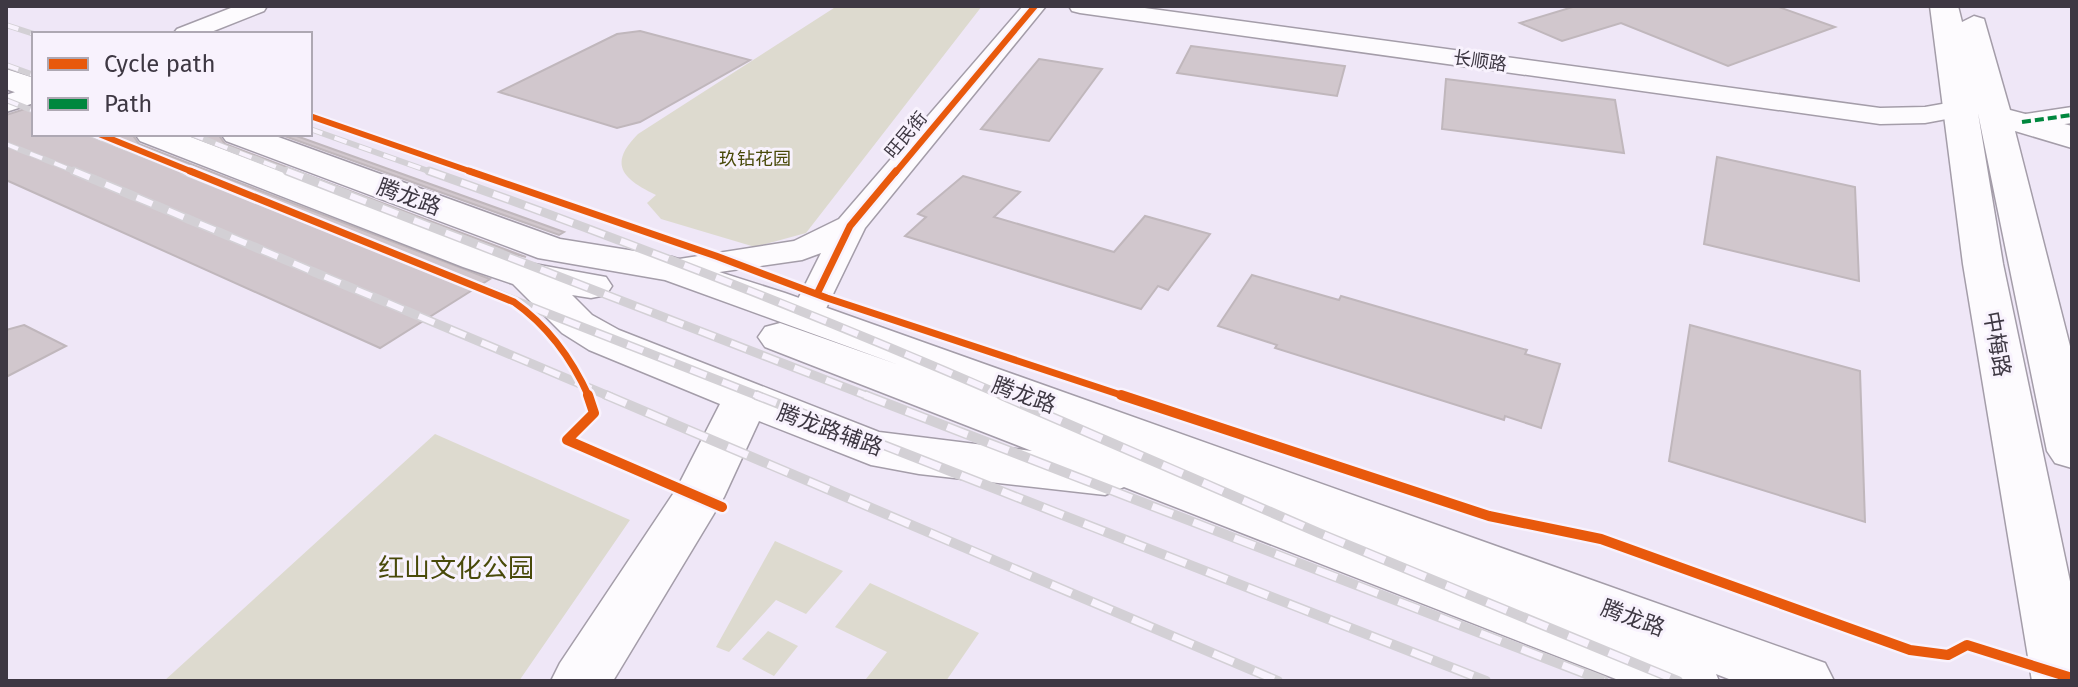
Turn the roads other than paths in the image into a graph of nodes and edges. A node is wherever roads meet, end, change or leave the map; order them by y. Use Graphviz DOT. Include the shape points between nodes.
graph roads {
  1 [pos="256,6"];
  2 [pos="1035,6"];
  3 [pos="1080,6"];
  4 [pos="1944,6"];
  5 [pos="1970,6"];
  6 [pos="190,32"];
  7 [pos="6,48"];
  8 [pos="32,58"];
  9 [pos="6,78"];
  10 [pos="32,90"];
  11 [pos="32,92"];
  12 [pos="6,104"];
  13 [pos="2072,115"];
  14 [pos="1880,116"];
  15 [pos="1985,125"];
  16 [pos="157,136"];
  17 [pos="243,136"];
  18 [pos="2072,138"];
  19 [pos="850,226"];
  20 [pos="672,269"];
  21 [pos="527,275"];
  22 [pos="807,315"];
  23 [pos="746,399"];
  24 [pos="2072,451"];
  25 [pos="1169,484"];
  26 [pos="1581,640"];
  27 [pos="581,681"];
  28 [pos="1629,681"];
  29 [pos="1689,681"];
  30 [pos="1804,681"];
  31 [pos="2062,681"];
  1 -- 6 [label="street"];
  2 -- 19 [label="street, 旺民街"];
  3 -- 14 [label="street, 长顺路"];
  4 -- 15 [label="main road, 中梅路"];
  5 -- 15 [label="main road, 中梅路"];
  7 -- 8 [label="main road"];
  9 -- 10 [label="main road"];
  11 -- 12 [label="street"];
  13 -- 15 [label="street"];
  14 -- 15 [label="street" via="1925,115"];
  14 -- 15 [label="street" via="1924,131"];
  15 -- 18 [label="main road"];
  15 -- 24 [label="main road, 中梅路"];
  15 -- 31 [label="main road, 中梅路" via="1999,357"];
  16 -- 21 [label="main road, 腾龙路"];
  17 -- 20 [label="main road, 腾龙路" via="552,250"];
  19 -- 20 [label="street" via="802,250"];
  19 -- 22 [label="street, 旺民街"];
  20 -- 22 [label="main road, 腾龙路"];
  21 -- 23 [label="main road, 腾龙路辅路" via="577,324 604,340"];
  21 -- 25 [label="main road, 腾龙路" via="682,302"];
  22 -- 30 [label="main road, 腾龙路"];
  23 -- 25 [label="main road, 腾龙路辅路" via="871,448"];
  23 -- 27 [label="main road" via="698,497"];
  25 -- 26 [label="main road, 腾龙路"];
  26 -- 28 [label="main road"];
  26 -- 29 [label="main road, 腾龙路"];
}
